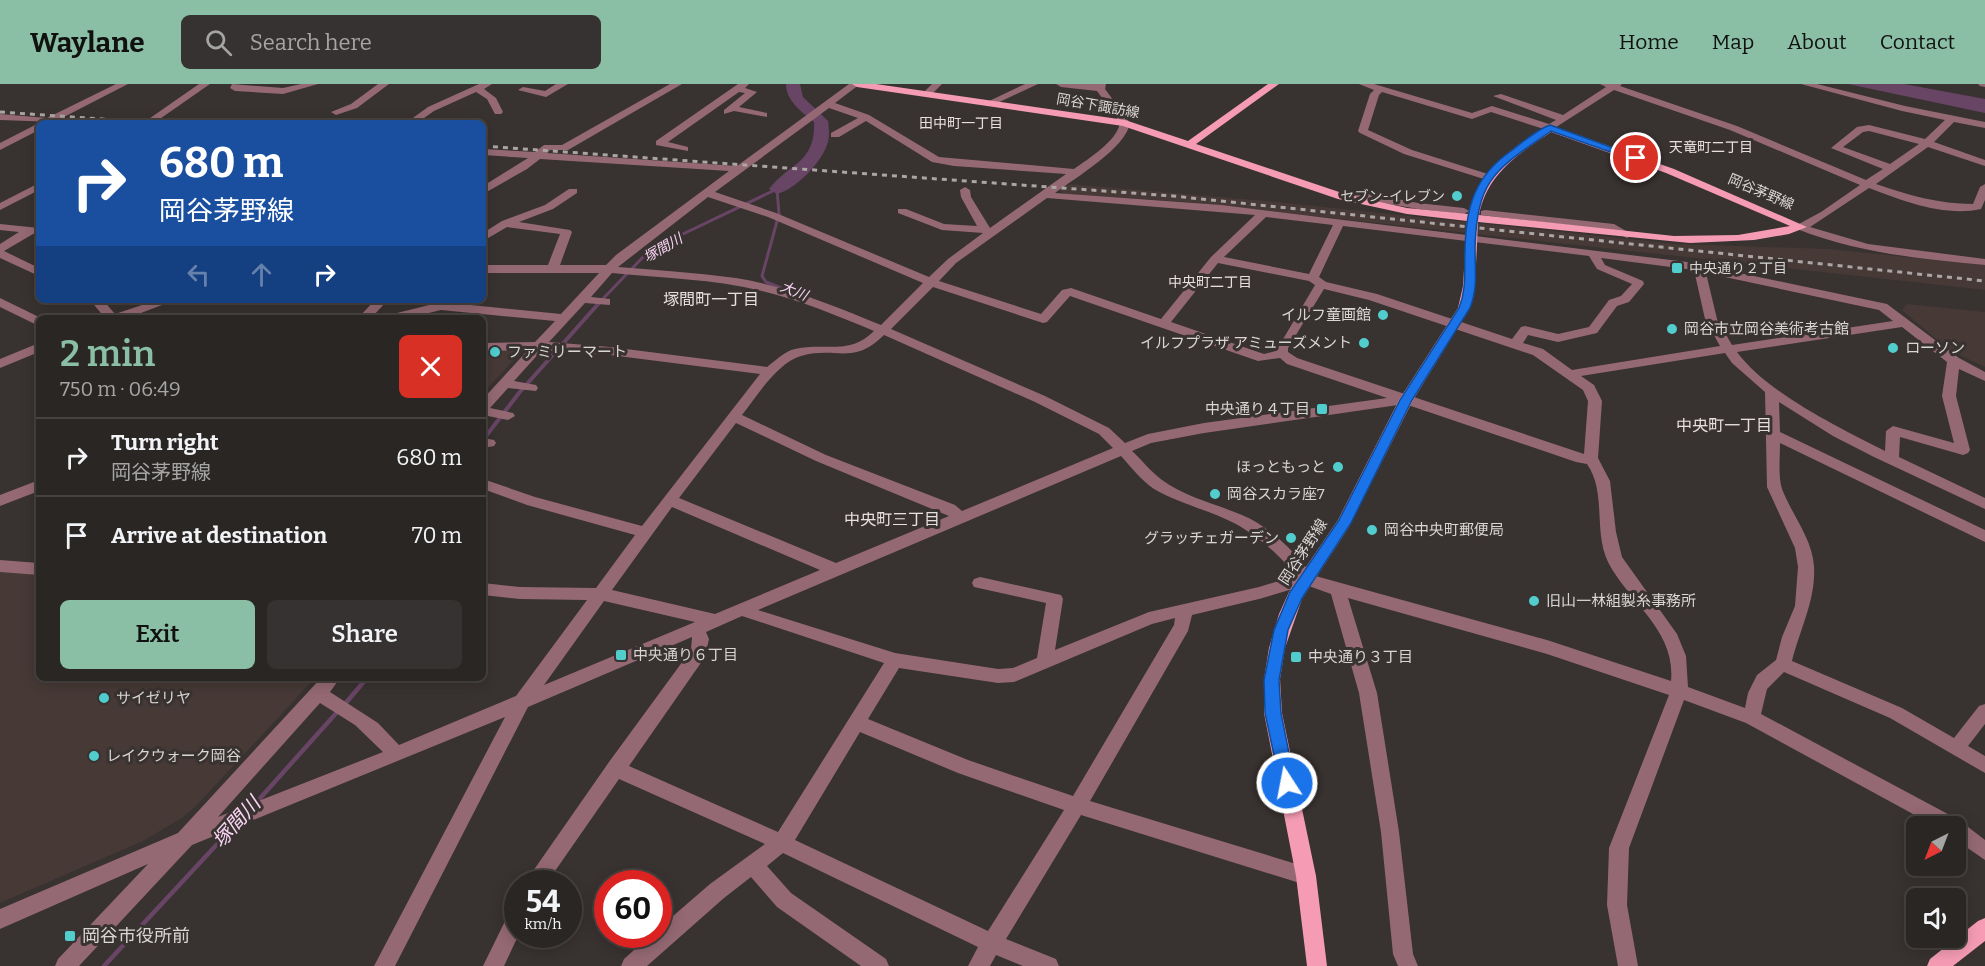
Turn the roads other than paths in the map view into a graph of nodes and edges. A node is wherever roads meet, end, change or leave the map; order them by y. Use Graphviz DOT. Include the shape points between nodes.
graph roads {
  1 [pos="123,84"];
  2 [pos="206,84"];
  3 [pos="237,84"];
  4 [pos="313,84"];
  5 [pos="384,84"];
  6 [pos="487,84"];
  7 [pos="563,84"];
  8 [pos="677,84"];
  9 [pos="856,84"];
  10 [pos="937,84"];
  11 [pos="1033,84"];
  12 [pos="1061,84"];
  13 [pos="1274,84"];
  14 [pos="1364,84"];
  15 [pos="1496,84"];
  16 [pos="1806,84"];
  17 [pos="1612,85"];
  18 [pos="741,86"];
  19 [pos="1101,87"];
  20 [pos="475,89"];
  21 [pos="523,90"];
  22 [pos="1379,90"];
  23 [pos="927,94"];
  24 [pos="1498,96"];
  25 [pos="990,103"];
  26 [pos="824,108"];
  27 [pos="1492,109"];
  28 [pos="336,112"];
  29 [pos="498,112"];
  30 [pos="764,115"];
  31 [pos="0,117"];
  32 [pos="866,117"];
  33 [pos="1951,118"];
  34 [pos="1564,119"];
  35 [pos="50,120"];
  36 [pos="152,120"];
  37 [pos="415,120"];
  38 [pos="36,122"];
  39 [pos="1125,123"];
  40 [pos="1985,124"];
  41 [pos="36,127"];
  42 [pos="1550,128"];
  43 [pos="835,135"];
  44 [pos="1927,143"];
  45 [pos="1190,144"];
  46 [pos="0,147"];
  47 [pos="684,149"];
  48 [pos="486,152"];
  49 [pos="539,156"];
  50 [pos="1985,163"];
  51 [pos="1889,167"];
  52 [pos="739,170"];
  53 [pos="1076,172"];
  54 [pos="1487,177"];
  55 [pos="1868,183"];
  56 [pos="1985,186"];
  57 [pos="36,188"];
  58 [pos="486,188"];
  59 [pos="964,190"];
  60 [pos="573,191"];
  61 [pos="707,193"];
  62 [pos="1044,195"];
  63 [pos="1354,200"];
  64 [pos="0,207"];
  65 [pos="902,211"];
  66 [pos="1474,212"];
  67 [pos="1263,214"];
  68 [pos="506,223"];
  69 [pos="1339,223"];
  70 [pos="0,226"];
  71 [pos="1801,227"];
  72 [pos="35,231"];
  73 [pos="988,232"];
  74 [pos="1627,235"];
  75 [pos="486,236"];
  76 [pos="1471,236"];
  77 [pos="0,249"];
  78 [pos="0,254"];
  79 [pos="1593,254"];
  80 [pos="1215,259"];
  81 [pos="1985,262"];
  82 [pos="486,268"];
  83 [pos="1700,268"];
  84 [pos="553,269"];
  85 [pos="607,269"];
  86 [pos="36,271"];
  87 [pos="930,282"];
  88 [pos="1317,282"];
  89 [pos="581,299"];
  90 [pos="0,302"];
  91 [pos="600,302"];
  92 [pos="99,303"];
  93 [pos="160,303"];
  94 [pos="379,303"];
  95 [pos="111,315"];
  96 [pos="123,315"];
  97 [pos="367,315"];
  98 [pos="405,315"];
  99 [pos="563,318"];
  100 [pos="36,320"];
  101 [pos="1904,323"];
  102 [pos="1163,324"];
  103 [pos="1455,325"];
  104 [pos="884,330"];
  105 [pos="1516,344"];
  106 [pos="486,347"];
  107 [pos="537,347"];
  108 [pos="36,348"];
  109 [pos="1729,349"];
  110 [pos="1282,354"];
  111 [pos="1954,361"];
  112 [pos="0,364"];
  113 [pos="769,371"];
  114 [pos="1573,374"];
  115 [pos="1985,376"];
  116 [pos="505,383"];
  117 [pos="525,387"];
  118 [pos="1772,392"];
  119 [pos="1406,400"];
  120 [pos="486,410"];
  121 [pos="508,416"];
  122 [pos="734,417"];
  123 [pos="1773,434"];
  124 [pos="1123,449"];
  125 [pos="1592,459"];
  126 [pos="1892,459"];
  127 [pos="486,485"];
  128 [pos="36,486"];
  129 [pos="669,500"];
  130 [pos="0,501"];
  131 [pos="1985,504"];
  132 [pos="961,518"];
  133 [pos="645,532"];
  134 [pos="1985,536"];
  135 [pos="0,566"];
  136 [pos="36,569"];
  137 [pos="836,570"];
  138 [pos="1306,579"];
  139 [pos="980,583"];
  140 [pos="486,589"];
  141 [pos="1338,590"];
  142 [pos="602,594"];
  143 [pos="1185,609"];
  144 [pos="744,610"];
  145 [pos="716,620"];
  146 [pos="696,628"];
  147 [pos="895,660"];
  148 [pos="1045,662"];
  149 [pos="1783,664"];
  150 [pos="332,681"];
  151 [pos="1679,691"];
  152 [pos="523,700"];
  153 [pos="332,702"];
  154 [pos="1985,711"];
  155 [pos="1752,718"];
  156 [pos="855,722"];
  157 [pos="1957,747"];
  158 [pos="395,755"];
  159 [pos="1985,765"];
  160 [pos="615,768"];
  161 [pos="1078,804"];
  162 [pos="1933,816"];
  163 [pos="1966,837"];
  164 [pos="185,839"];
  165 [pos="782,843"];
  166 [pos="1985,851"];
  167 [pos="753,865"];
  168 [pos="544,870"];
  169 [pos="1306,876"];
  170 [pos="0,919"];
  171 [pos="1985,928"];
  172 [pos="991,942"];
  173 [pos="504,944"];
  174 [pos="64,966"];
  175 [pos="384,966"];
  176 [pos="493,966"];
  177 [pos="631,966"];
  178 [pos="879,966"];
  179 [pos="978,966"];
  180 [pos="1049,966"];
  181 [pos="1317,966"];
  182 [pos="1408,966"];
  183 [pos="1628,966"];
  184 [pos="1937,966"];
  1 -- 35 [label="street"];
  2 -- 36 [label="street"];
  3 -- 4 [label="street" via="235,88 283,91"];
  5 -- 28 [label="street" via="354,106"];
  6 -- 20 [label="street"];
  7 -- 21 [label="street" via="546,94"];
  8 -- 49 [label="street" via="564,148 548,147"];
  9 -- 23 [label="main road, 岡谷下諏訪線"];
  9 -- 26 [label="street"];
  10 -- 23 [label="street"];
  11 -- 25 [label="street"];
  12 -- 19 [label="street"];
  13 -- 45 [label="main road"];
  14 -- 22 [label="street"];
  15 -- 24 [label="street"];
  16 -- 33 [label="street"];
  17 -- 34 [label="street"];
  17 -- 55 [label="street" via="1750,134"];
  18 -- 30 [label="street" via="752,92 730,110"];
  18 -- 47 [label="street" via="660,143"];
  19 -- 39 [label="street"];
  20 -- 29 [label="street" via="487,92"];
  20 -- 37 [label="street"];
  22 -- 27 [label="street" via="1472,116"];
  22 -- 54 [label="street" via="1363,131 1408,152"];
  23 -- 25 [label="main road, 岡谷下諏訪線"];
  24 -- 27 [label="street"];
  24 -- 34 [label="street"];
  25 -- 39 [label="main road, 岡谷下諏訪線"];
  26 -- 32 [label="street"];
  26 -- 52 [label="street"];
  27 -- 42 [label="street"];
  31 -- 38 [label="street"];
  32 -- 43 [label="street"];
  32 -- 53 [label="street" via="936,160"];
  33 -- 40 [label="street"];
  33 -- 44 [label="street" via="1948,126"];
  34 -- 42 [label="street"];
  39 -- 45 [label="main road, 岡谷下諏訪線"];
  39 -- 53 [label="street" via="1124,130 1102,154"];
  41 -- 46 [label="street"];
  42 -- 54 [label="main road, 岡谷茅野線"];
  42 -- 71 [label="main road, 岡谷茅野線" via="1670,171"];
  44 -- 50 [label="street"];
  44 -- 51 [label="street"];
  44 -- 51 [label="street" via="1869,128 1860,129 1836,148"];
  45 -- 63 [label="main road, 岡谷茅野線"];
  48 -- 49 [label="street"];
  49 -- 52 [label="street"];
  49 -- 58 [label="street"];
  51 -- 55 [label="street"];
  52 -- 61 [label="street"];
  53 -- 62 [label="street"];
  54 -- 66 [label="main road, 岡谷茅野線"];
  55 -- 56 [label="street" via="1919,202 1971,207 1977,207"];
  55 -- 71 [label="street"];
  57 -- 64 [label="street"];
  59 -- 73 [label="street"];
  60 -- 68 [label="street" via="549,207"];
  61 -- 85 [label="street"];
  61 -- 87 [label="street"];
  62 -- 67 [label="street"];
  62 -- 73 [label="street"];
  63 -- 66 [label="street" via="1360,195"];
  63 -- 74 [label="main road, 岡谷茅野線" via="1407,211"];
  65 -- 73 [label="street" via="942,227"];
  66 -- 74 [label="street" via="1614,227"];
  66 -- 76 [label="main road, 岡谷茅野線"];
  67 -- 69 [label="street"];
  67 -- 80 [label="street"];
  68 -- 75 [label="street"];
  68 -- 84 [label="street" via="566,232"];
  69 -- 76 [label="street"];
  69 -- 88 [label="street"];
  70 -- 72 [label="street"];
  71 -- 74 [label="main road, 岡谷茅野線" via="1734,239"];
  71 -- 81 [label="street" via="1862,247"];
  72 -- 77 [label="street"];
  73 -- 87 [label="street"];
  76 -- 79 [label="street"];
  76 -- 103 [label="main road, 岡谷茅野線" via="1469,297"];
  78 -- 86 [label="street"];
  79 -- 83 [label="street"];
  79 -- 105 [label="street" via="1601,267 1638,284 1625,298 1613,303 1593,330 1558,338 1526,330"];
  80 -- 88 [label="street"];
  80 -- 102 [label="street"];
  82 -- 84 [label="street"];
  83 -- 101 [label="street" via="1872,303"];
  83 -- 109 [label="street" via="1718,335"];
  84 -- 85 [label="street"];
  85 -- 89 [label="street"];
  85 -- 104 [label="street" via="766,288"];
  87 -- 102 [label="street" via="1042,319 1071,292"];
  87 -- 104 [label="street"];
  88 -- 103 [label="street"];
  88 -- 110 [label="street"];
  89 -- 91 [label="street"];
  89 -- 99 [label="street"];
  90 -- 100 [label="street"];
  92 -- 95 [label="street"];
  93 -- 96 [label="street"];
  94 -- 97 [label="street"];
  98 -- 99 [label="street" via="441,306"];
  99 -- 107 [label="street"];
  101 -- 109 [label="street"];
  101 -- 111 [label="street"];
  102 -- 110 [label="street" via="1263,358"];
  103 -- 105 [label="street"];
  103 -- 119 [label="main road, 岡谷茅野線"];
  104 -- 113 [label="street" via="855,350 805,351"];
  104 -- 124 [label="street" via="1040,399 1104,431"];
  105 -- 114 [label="street" via="1538,352"];
  106 -- 107 [label="street"];
  107 -- 113 [label="street" via="610,351"];
  107 -- 116 [label="street"];
  108 -- 112 [label="street"];
  109 -- 114 [label="street"];
  109 -- 118 [label="street"];
  110 -- 119 [label="street" via="1292,361"];
  111 -- 115 [label="street"];
  111 -- 126 [label="street" via="1948,396 1964,450 1893,431"];
  113 -- 122 [label="street"];
  114 -- 125 [label="street" via="1589,388 1595,401"];
  116 -- 117 [label="street"];
  116 -- 120 [label="street"];
  118 -- 123 [label="street"];
  118 -- 126 [label="street"];
  119 -- 124 [label="street" via="1204,428 1148,439"];
  119 -- 125 [label="street" via="1581,459"];
  119 -- 138 [label="main road, 岡谷茅野線" via="1344,523"];
  120 -- 121 [label="street"];
  122 -- 129 [label="street"];
  122 -- 132 [label="street" via="821,458 950,509"];
  123 -- 134 [label="street"];
  123 -- 149 [label="street" via="1774,487 1803,548 1806,567 1803,606"];
  124 -- 132 [label="street"];
  124 -- 138 [label="street" via="1156,483 1253,528 1294,562"];
  125 -- 151 [label="street" via="1600,468 1614,559 1675,647 1680,666"];
  126 -- 131 [label="street"];
  127 -- 133 [label="street"];
  128 -- 130 [label="street"];
  129 -- 133 [label="street"];
  129 -- 137 [label="street"];
  132 -- 137 [label="street"];
  133 -- 142 [label="street"];
  135 -- 136 [label="street"];
  137 -- 144 [label="street"];
  138 -- 141 [label="street"];
  138 -- 143 [label="street"];
  138 -- 169 [label="main road, 岡谷茅野線" via="1287,614 1276,648 1272,680 1273,713"];
  139 -- 148 [label="street" via="1055,599"];
  140 -- 142 [label="street"];
  141 -- 151 [label="street" via="1547,648"];
  141 -- 182 [label="street" via="1368,693 1390,832 1403,954"];
  142 -- 145 [label="street"];
  142 -- 152 [label="street"];
  143 -- 148 [label="street" via="1125,627"];
  143 -- 161 [label="street" via="1182,626"];
  144 -- 145 [label="street"];
  144 -- 147 [label="street"];
  145 -- 146 [label="street"];
  146 -- 152 [label="street"];
  146 -- 160 [label="street" via="701,639 699,652"];
  147 -- 148 [label="street" via="998,676 1014,675"];
  147 -- 156 [label="street"];
  149 -- 155 [label="street" via="1768,672 1754,697"];
  149 -- 157 [label="street" via="1896,714"];
  150 -- 153 [label="street"];
  151 -- 155 [label="street"];
  151 -- 183 [label="street" via="1619,848 1617,906"];
  152 -- 158 [label="street"];
  152 -- 175 [label="street"];
  153 -- 158 [label="street" via="389,743"];
  153 -- 164 [label="street"];
  154 -- 157 [label="street"];
  155 -- 162 [label="street"];
  156 -- 161 [label="street" via="913,748"];
  156 -- 165 [label="street"];
  157 -- 159 [label="street"];
  158 -- 164 [label="street"];
  160 -- 165 [label="street"];
  160 -- 168 [label="street"];
  161 -- 169 [label="street"];
  161 -- 172 [label="street"];
  163 -- 166 [label="street"];
  164 -- 170 [label="street"];
  164 -- 174 [label="street"];
  165 -- 167 [label="street"];
  165 -- 172 [label="street"];
  167 -- 177 [label="street"];
  167 -- 178 [label="street" via="784,900"];
  169 -- 181 [label="main road, 岡谷茅野線"];
  171 -- 184 [label="main road"];
  172 -- 179 [label="street"];
  172 -- 180 [label="street"];
  173 -- 176 [label="street"];
}
